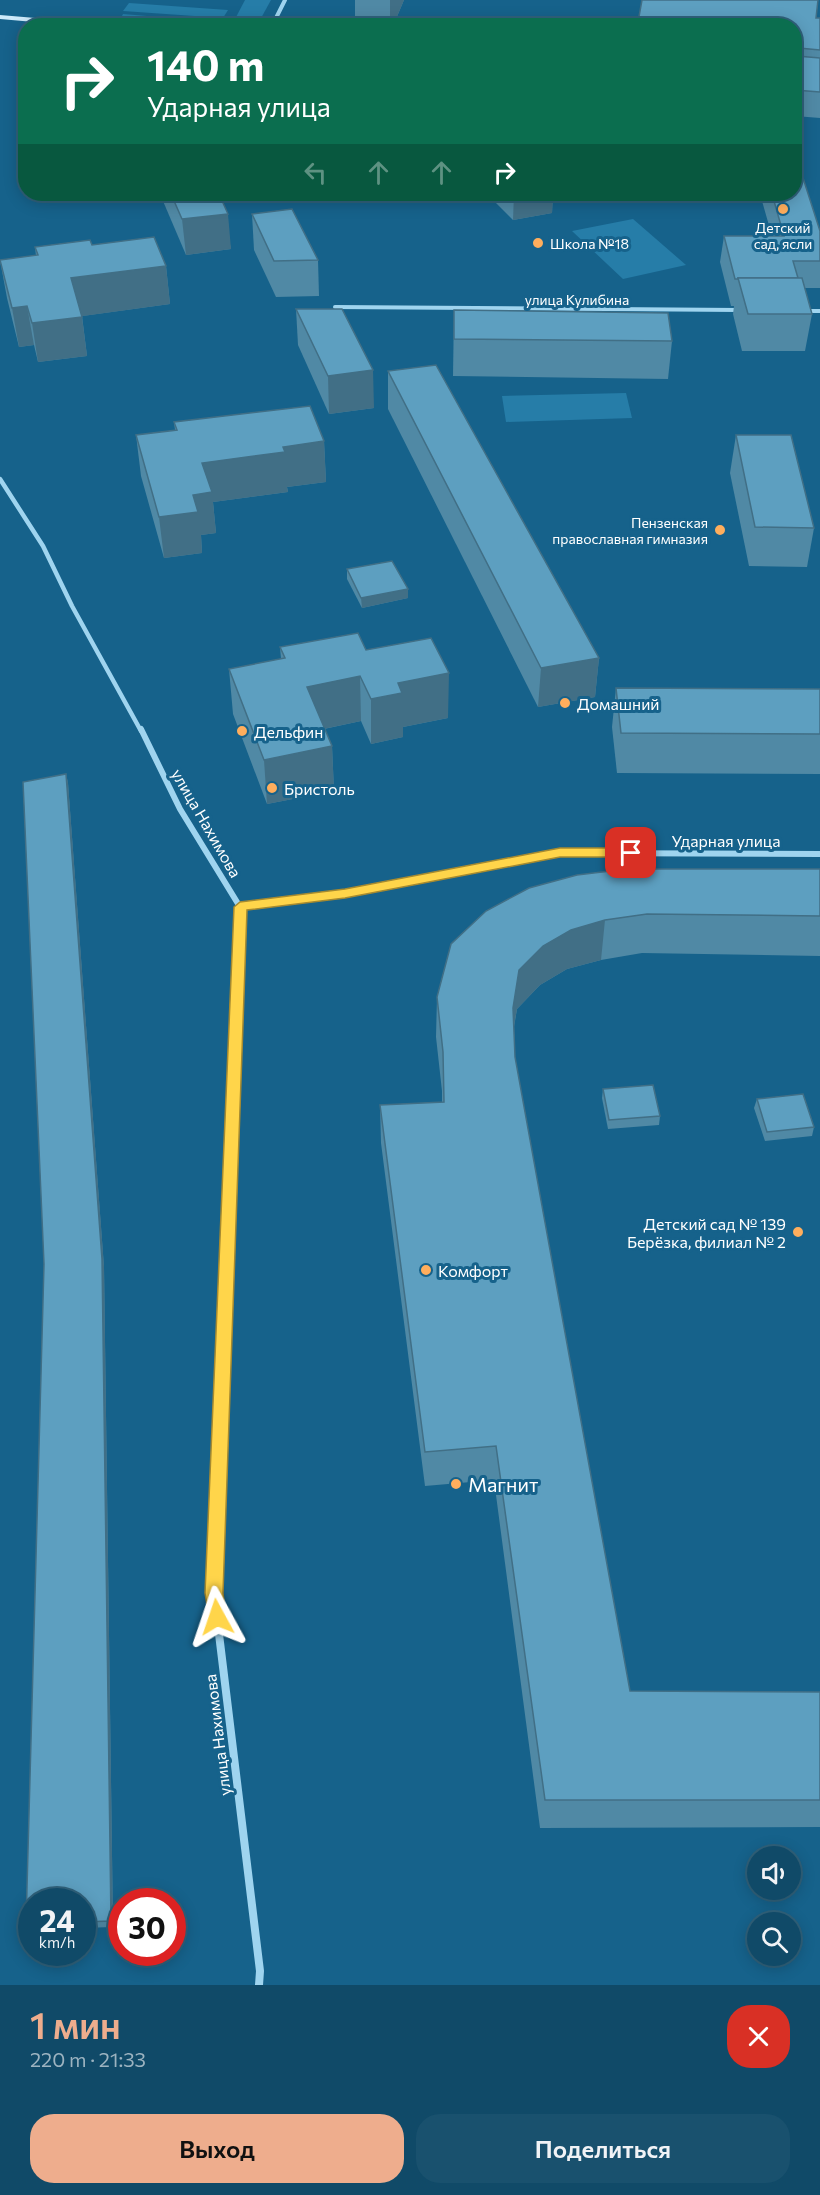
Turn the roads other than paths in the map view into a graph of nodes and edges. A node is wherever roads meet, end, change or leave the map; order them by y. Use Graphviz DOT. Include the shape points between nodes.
graph roads {
  1 [pos="285,0"];
  2 [pos="0,17"];
  3 [pos="276,18"];
  4 [pos="18,19"];
  5 [pos="335,307"];
  6 [pos="750,310"];
  7 [pos="797,311"];
  8 [pos="820,311"];
  9 [pos="0,479"];
  10 [pos="820,854"];
  11 [pos="240,907"];
  12 [pos="259,1985"];
  1 -- 3 [label="street"];
  2 -- 4 [label="main road"];
  5 -- 6 [label="street, улица Кулибина"];
  7 -- 8 [label="street"];
  9 -- 11 [label="street, улица Нахимова" via="43,546 180,809"];
  10 -- 11 [label="street, Ударная улица" via="560,853 345,893"];
  11 -- 12 [label="street, улица Нахимова" via="214,1593"];
}
